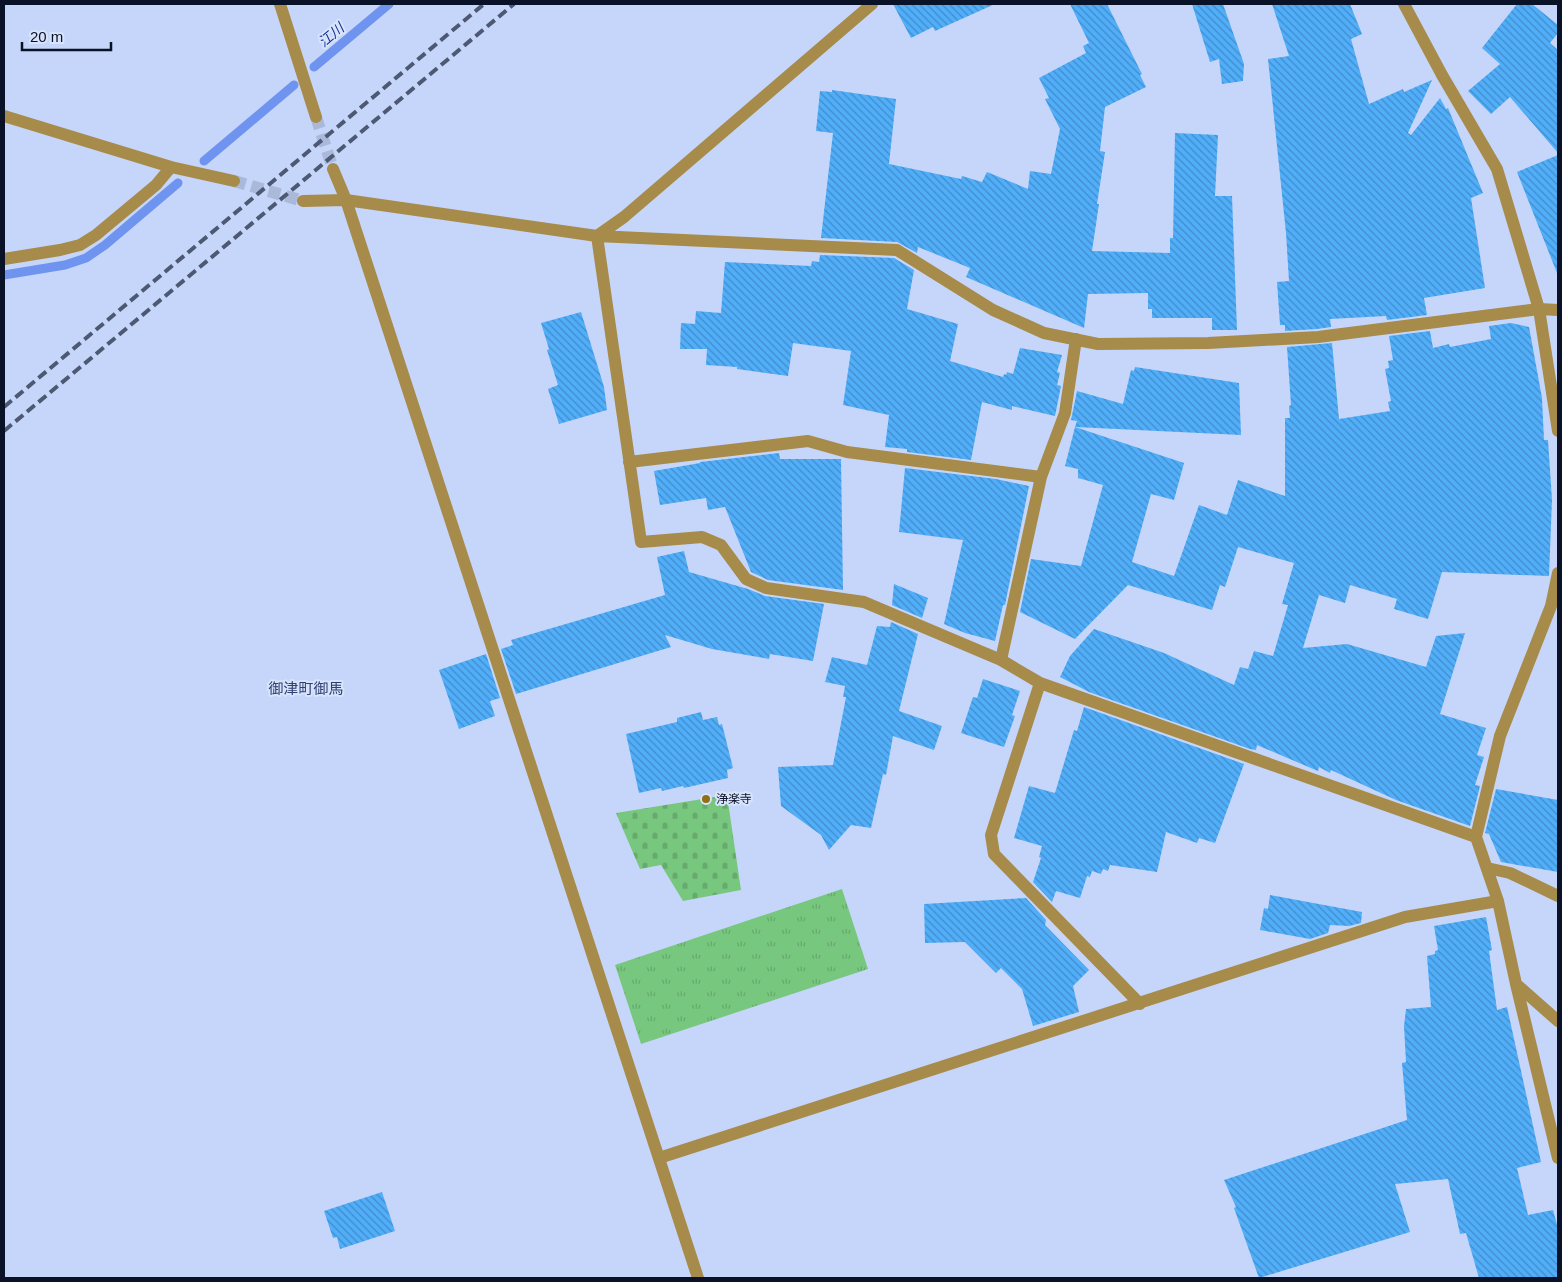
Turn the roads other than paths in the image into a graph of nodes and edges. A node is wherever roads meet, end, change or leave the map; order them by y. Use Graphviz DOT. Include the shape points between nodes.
graph roads {
  1 [pos="280,4"];
  2 [pos="872,4"];
  3 [pos="1404,4"];
  4 [pos="4,116"];
  5 [pos="316,117"];
  6 [pos="171,167"];
  7 [pos="333,168"];
  8 [pos="234,181"];
  9 [pos="346,200"];
  10 [pos="303,201"];
  11 [pos="597,236"];
  12 [pos="4,259"];
  13 [pos="1539,309"];
  14 [pos="1558,310"];
  15 [pos="1076,339"];
  16 [pos="1558,431"];
  17 [pos="629,462"];
  18 [pos="1041,477"];
  19 [pos="1558,573"];
  20 [pos="1001,660"];
  21 [pos="1040,683"];
  22 [pos="1476,836"];
  23 [pos="1487,868"];
  24 [pos="1558,896"];
  25 [pos="1498,901"];
  26 [pos="1516,984"];
  27 [pos="1140,1004"];
  28 [pos="1558,1021"];
  29 [pos="659,1158"];
  30 [pos="1558,1158"];
  31 [pos="698,1278"];
  1 -- 5 [label="street"];
  2 -- 11 [label="street" via="624,217"];
  3 -- 13 [label="street" via="1497,169"];
  4 -- 6 [label="street"];
  6 -- 8 [label="street"];
  6 -- 12 [label="street" via="156,185 96,235 80,244"];
  7 -- 9 [label="street"];
  9 -- 10 [label="street"];
  9 -- 11 [label="street"];
  9 -- 29 [label="street"];
  11 -- 15 [label="street" via="897,250 992,310 1044,333"];
  11 -- 17 [label="street"];
  13 -- 14 [label="street"];
  13 -- 15 [label="street" via="1318,337 1098,344"];
  13 -- 16 [label="street"];
  15 -- 18 [label="street" via="1065,413"];
  17 -- 18 [label="street" via="808,441 847,452"];
  17 -- 20 [label="street" via="641,542 702,536 721,545 746,579 766,588 864,602"];
  18 -- 20 [label="street"];
  19 -- 22 [label="street" via="1551,606 1500,736"];
  20 -- 21 [label="street"];
  21 -- 22 [label="street"];
  21 -- 27 [label="street" via="991,835 994,854"];
  22 -- 23 [label="street"];
  23 -- 24 [label="street" via="1510,873"];
  23 -- 25 [label="street"];
  25 -- 26 [label="street"];
  25 -- 27 [label="street" via="1405,917"];
  26 -- 28 [label="street"];
  26 -- 30 [label="street"];
  27 -- 29 [label="street"];
  29 -- 31 [label="street"];
}
